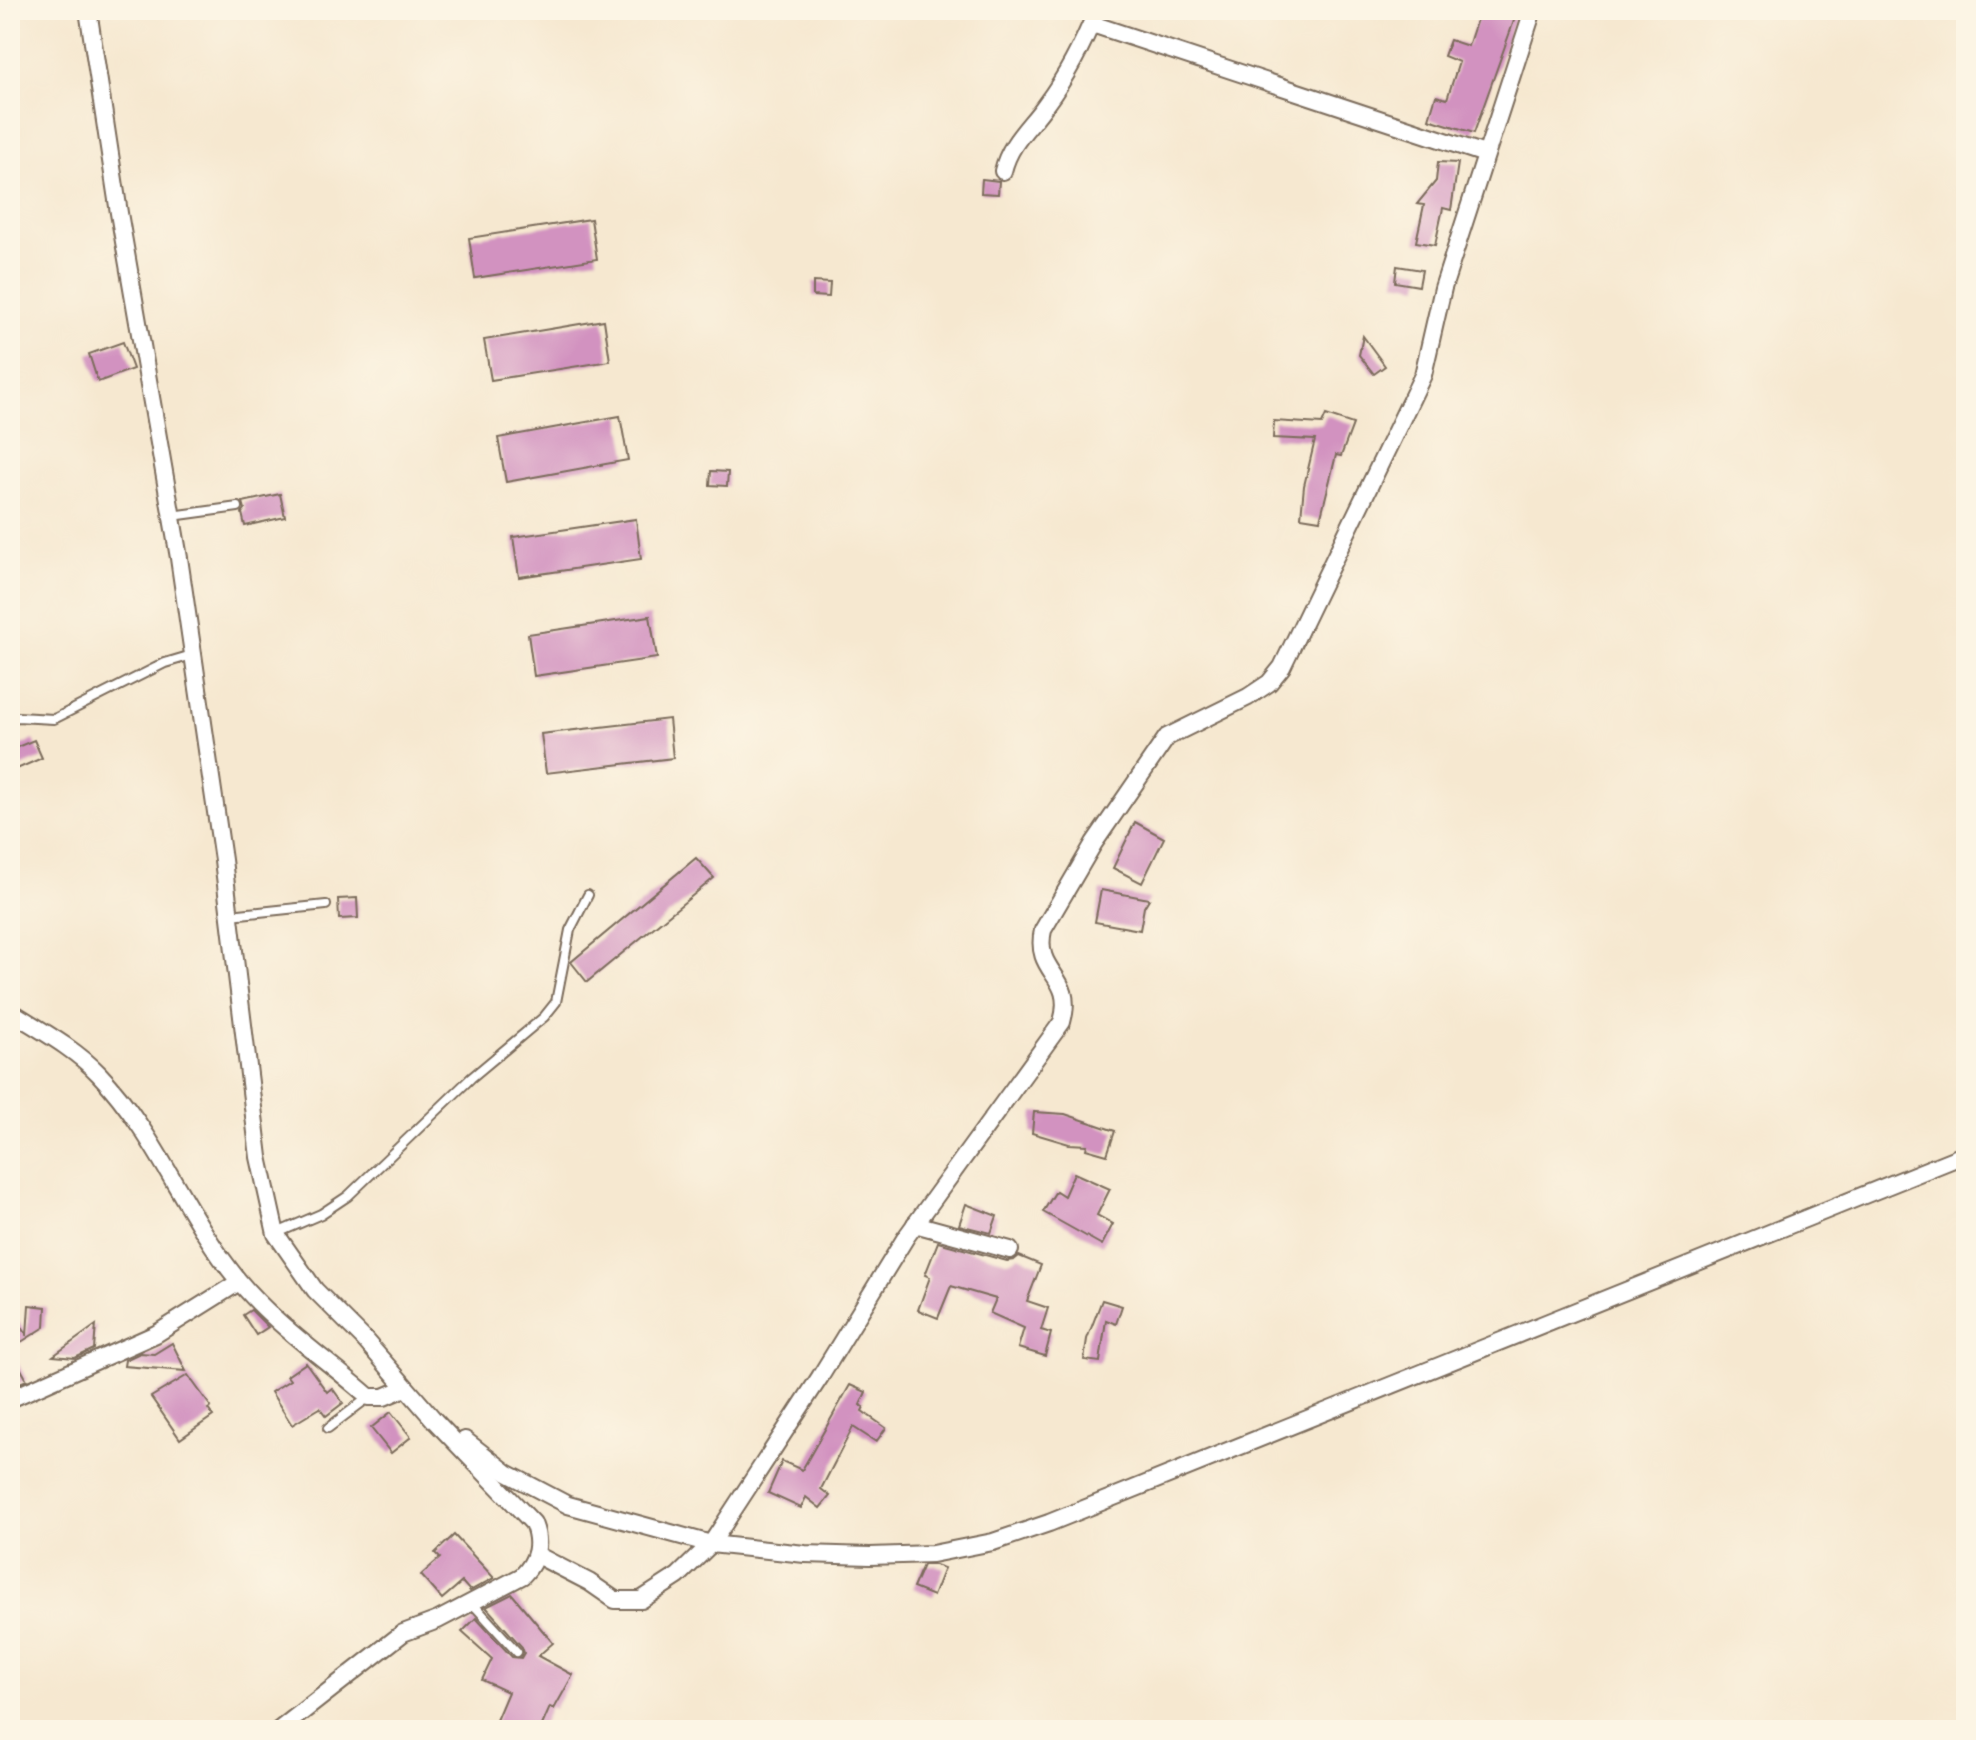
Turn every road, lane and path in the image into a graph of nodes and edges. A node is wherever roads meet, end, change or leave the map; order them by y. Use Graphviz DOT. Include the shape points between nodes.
graph roads {
  1 [pos="88,10"];
  2 [pos="1533,10"];
  3 [pos="1094,17"];
  4 [pos="1485,154"];
  5 [pos="1003,171"];
  6 [pos="238,507"];
  7 [pos="172,516"];
  8 [pos="192,655"];
  9 [pos="10,720"];
  10 [pos="588,895"];
  11 [pos="326,905"];
  12 [pos="229,915"];
  13 [pos="10,1011"];
  14 [pos="1966,1154"];
  15 [pos="915,1224"];
  16 [pos="276,1234"];
  17 [pos="1010,1250"];
  18 [pos="239,1282"];
  19 [pos="405,1388"];
  20 [pos="369,1397"];
  21 [pos="10,1399"];
  22 [pos="435,1421"];
  23 [pos="328,1428"];
  24 [pos="711,1544"];
  25 [pos="537,1555"];
  26 [pos="472,1602"];
  27 [pos="517,1652"];
  28 [pos="279,1730"];
  1 -- 7 [label="street"];
  2 -- 4 [label="street"];
  3 -- 4 [label="street"];
  3 -- 5 [label="street" via="1054,91 1011,146"];
  4 -- 15 [label="street" via="1416,393 1282,667 1248,697 1167,737 1094,843 1050,914 1040,943 1042,957 1066,996 1062,1022"];
  6 -- 7 [label="lane"];
  7 -- 8 [label="street"];
  8 -- 9 [label="lane" via="165,663 54,719"];
  8 -- 12 [label="street"];
  10 -- 16 [label="lane" via="570,930 556,1002 544,1017 471,1078 348,1196"];
  11 -- 12 [label="lane"];
  12 -- 16 [label="street" via="259,1157"];
  13 -- 18 [label="street" via="97,1071"];
  14 -- 24 [label="street" via="993,1542 932,1554 870,1556"];
  15 -- 17 [label="street"];
  15 -- 24 [label="street"];
  16 -- 19 [label="street" via="315,1290"];
  18 -- 20 [label="street"];
  18 -- 21 [label="street" via="156,1334"];
  19 -- 20 [label="street"];
  19 -- 22 [label="street"];
  20 -- 23 [label="lane"];
  22 -- 24 [label="street" via="507,1473 568,1505"];
  22 -- 25 [label="street" via="533,1523"];
  24 -- 25 [label="street" via="678,1576 641,1600 615,1600"];
  25 -- 26 [label="street" via="522,1576"];
  26 -- 27 [label="lane"];
  26 -- 28 [label="street" via="403,1633"];
}
